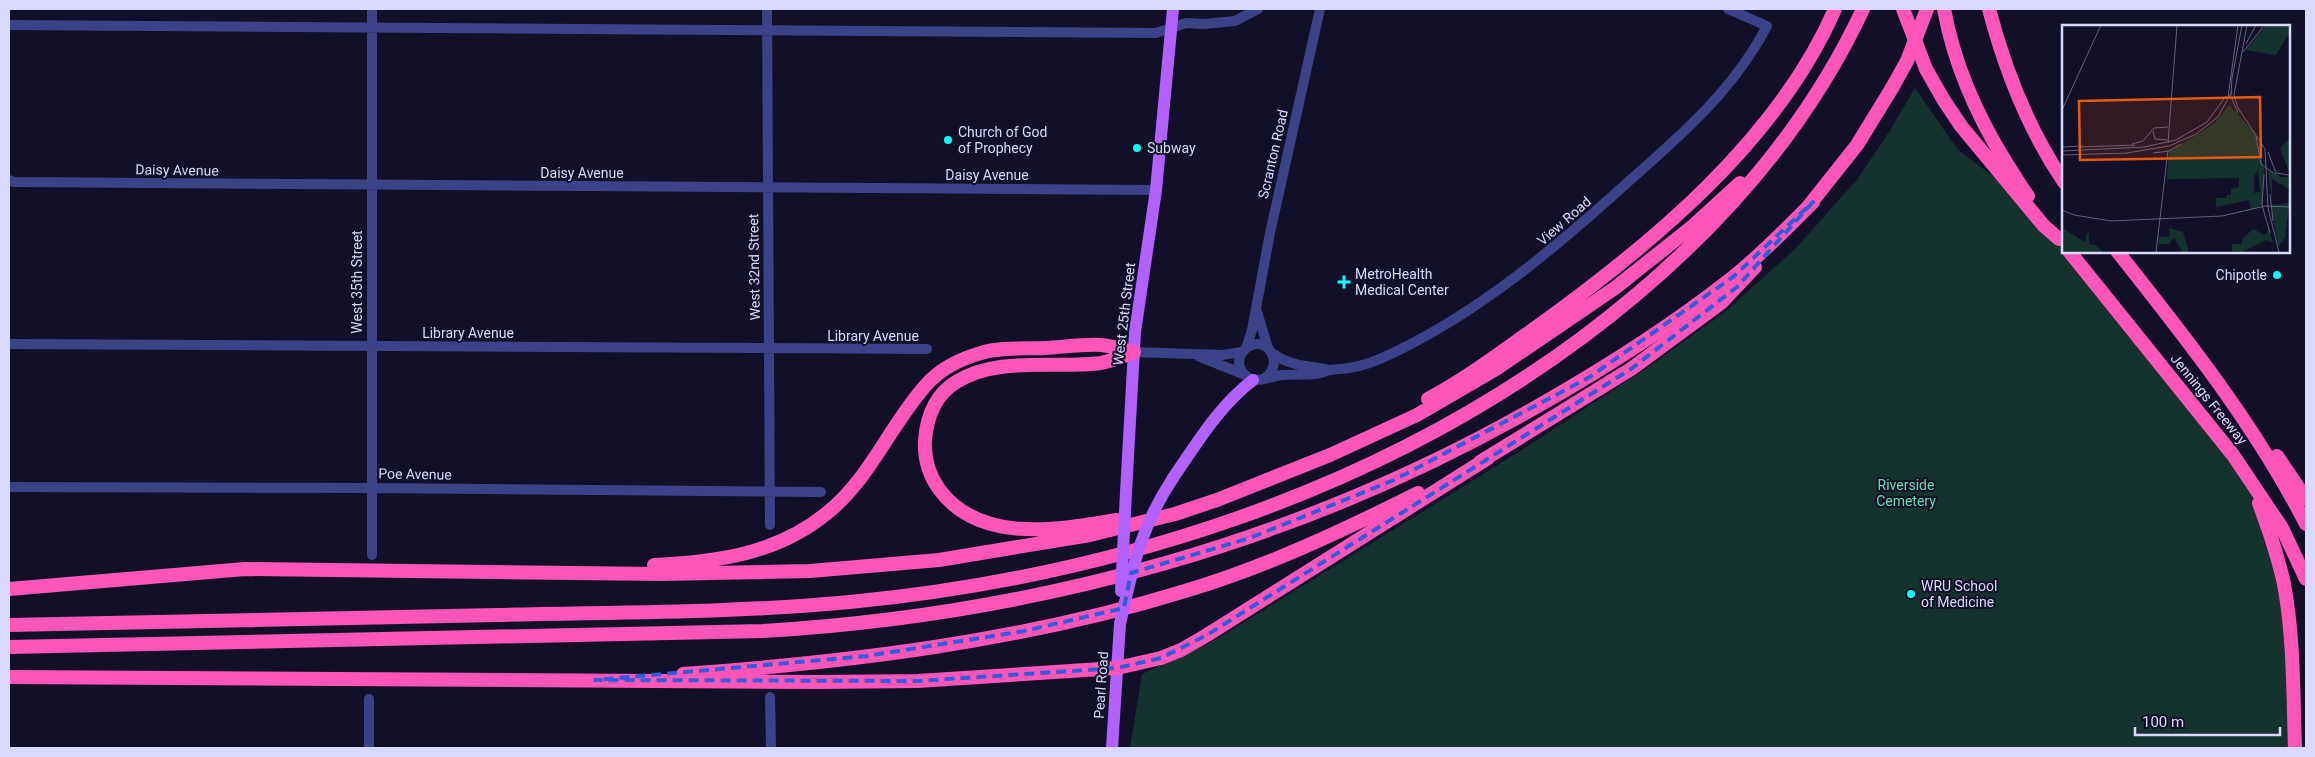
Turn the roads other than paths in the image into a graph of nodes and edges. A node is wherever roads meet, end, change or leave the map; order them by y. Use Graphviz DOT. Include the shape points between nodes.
graph roads {
  1 [pos="372,9"];
  2 [pos="767,9"];
  3 [pos="1173,9"];
  4 [pos="1258,9"];
  5 [pos="1320,9"];
  6 [pos="1728,9"];
  7 [pos="1835,9"];
  8 [pos="1863,9"];
  9 [pos="1903,9"];
  10 [pos="1927,9"];
  11 [pos="1944,9"];
  12 [pos="1989,9"];
  13 [pos="9,25"];
  14 [pos="1172,28"];
  15 [pos="372,29"];
  16 [pos="766,30"];
  17 [pos="1783,141"];
  18 [pos="2062,179"];
  19 [pos="9,180"];
  20 [pos="372,186"];
  21 [pos="767,187"];
  22 [pos="1156,190"];
  23 [pos="1812,202"];
  24 [pos="2061,242"];
  25 [pos="2070,252"];
  26 [pos="2117,252"];
  27 [pos="1256,306"];
  28 [pos="9,344"];
  29 [pos="371,346"];
  30 [pos="927,349"];
  31 [pos="770,350"];
  32 [pos="1244,350"];
  33 [pos="1270,351"];
  34 [pos="1134,352"];
  35 [pos="1192,354"];
  36 [pos="2206,367"];
  37 [pos="1330,370"];
  38 [pos="1254,377"];
  39 [pos="1330,455"];
  40 [pos="1488,458"];
  41 [pos="2250,479"];
  42 [pos="9,487"];
  43 [pos="370,488"];
  44 [pos="1248,488"];
  45 [pos="770,492"];
  46 [pos="821,492"];
  47 [pos="2306,499"];
  48 [pos="2306,524"];
  49 [pos="770,525"];
  50 [pos="372,555"];
  51 [pos="528,570"];
  52 [pos="2306,579"];
  53 [pos="9,584"];
  54 [pos="59,584"];
  55 [pos="9,589"];
  56 [pos="9,624"];
  57 [pos="1120,624"];
  58 [pos="9,647"];
  59 [pos="1117,668"];
  60 [pos="9,677"];
  61 [pos="595,680"];
  62 [pos="770,697"];
  63 [pos="369,699"];
  64 [pos="369,748"];
  65 [pos="771,748"];
  66 [pos="1112,748"];
  67 [pos="2295,748"];
  1 -- 15 [label="street, West 35th Street"];
  2 -- 16 [label="street, West 32nd Street"];
  3 -- 14 [label="main road, West 25th Street"];
  4 -- 14 [label="street" via="1235,21 1186,23"];
  5 -- 27 [label="street, Scranton Road"];
  6 -- 37 [label="street, View Road" via="1767,26 1750,55 1708,109 1541,259 1456,318 1395,353 1360,366"];
  7 -- 39 [label="highway" via="1812,55 1757,132 1669,222 1581,294 1504,351 1432,398"];
  8 -- 17 [label="highway" via="1832,70"];
  9 -- 24 [label="highway" via="1926,69 1960,126"];
  10 -- 23 [label="highway, bridge" via="1892,88 1857,144"];
  11 -- 24 [label="highway" via="1958,66 1991,138 2026,192 2051,222"];
  12 -- 18 [label="highway" via="2017,97"];
  13 -- 15 [label="street"];
  14 -- 16 [label="street" via="1156,33"];
  14 -- 22 [label="main road, West 25th Street"];
  15 -- 16 [label="street"];
  15 -- 20 [label="street, West 35th Street"];
  16 -- 21 [label="street, West 32nd Street"];
  17 -- 39 [label="highway" via="1680,236 1567,321 1456,394"];
  17 -- 56 [label="highway" via="1717,220 1661,275 1557,356 1494,397 1394,452 1309,491 1222,523 1113,555 1023,576 913,595 770,608"];
  19 -- 20 [label="street, Daisy Avenue"];
  20 -- 21 [label="street, Daisy Avenue"];
  20 -- 29 [label="street, West 35th Street"];
  21 -- 22 [label="street, Daisy Avenue"];
  21 -- 31 [label="street, West 32nd Street"];
  22 -- 34 [label="main road, West 25th Street"];
  23 -- 40 [label="highway" via="1722,302 1631,369"];
  23 -- 58 [label="highway" via="1733,277 1688,310 1588,378 1502,426 1394,480 1323,510 1203,553 1093,584 928,615 821,628"];
  25 -- 41 [label="highway, Jennings Freeway"];
  26 -- 36 [label="highway, Jennings Freeway"];
  27 -- 32 [label="street, Scranton Road"];
  27 -- 33 [label="street, Scranton Road" via="1260,330"];
  28 -- 29 [label="street, Library Avenue"];
  29 -- 31 [label="street, Library Avenue"];
  29 -- 43 [label="street, West 35th Street"];
  30 -- 31 [label="street, Library Avenue"];
  31 -- 45 [label="street, West 32nd Street"];
  32 -- 33 [label="street" via="1257,344"];
  32 -- 35 [label="street" via="1222,355"];
  32 -- 38 [label="street" via="1239,363"];
  33 -- 37 [label="street, View Road" via="1285,362"];
  33 -- 38 [label="street" via="1274,364 1269,375"];
  34 -- 35 [label="street"];
  34 -- 44 [label="highway" via="1103,363 986,370 954,384 939,397 930,412 926,429 924,447 934,483 962,512 982,522 1022,529 1064,527 1146,515"];
  34 -- 51 [label="highway" via="1102,345 1003,350 982,352 954,364 927,384 844,498 813,524 769,548 694,563"];
  34 -- 57 [label="main road, West 25th Street, bridge"];
  35 -- 38 [label="street"];
  36 -- 47 [label="highway" via="2272,448"];
  36 -- 48 [label="highway, Jennings Freeway" via="2266,453"];
  37 -- 38 [label="street, View Road" via="1317,374"];
  38 -- 57 [label="main road, bridge" via="1208,426 1156,505 1141,538"];
  39 -- 44 [label="highway"];
  40 -- 59 [label="highway" via="1182,650 1139,665"];
  40 -- 61 [label="highway" via="1290,554 1144,603 1024,631 938,646 786,665"];
  41 -- 52 [label="highway, Jennings Freeway" via="2282,528"];
  41 -- 67 [label="highway" via="2272,537 2284,584 2291,644"];
  42 -- 43 [label="street, Poe Avenue"];
  43 -- 45 [label="street, Poe Avenue"];
  43 -- 50 [label="street, West 35th Street"];
  44 -- 51 [label="highway" via="1175,514 1090,534 938,560 759,573"];
  45 -- 46 [label="street, Poe Avenue"];
  45 -- 49 [label="street, West 32nd Street"];
  51 -- 54 [label="highway" via="245,569"];
  53 -- 54 [label="highway"];
  54 -- 55 [label="highway"];
  57 -- 59 [label="main road, Pearl Road"];
  59 -- 61 [label="highway" via="908,681"];
  59 -- 66 [label="main road, Pearl Road"];
  60 -- 61 [label="highway"];
  62 -- 65 [label="street"];
  63 -- 64 [label="street"];
}
